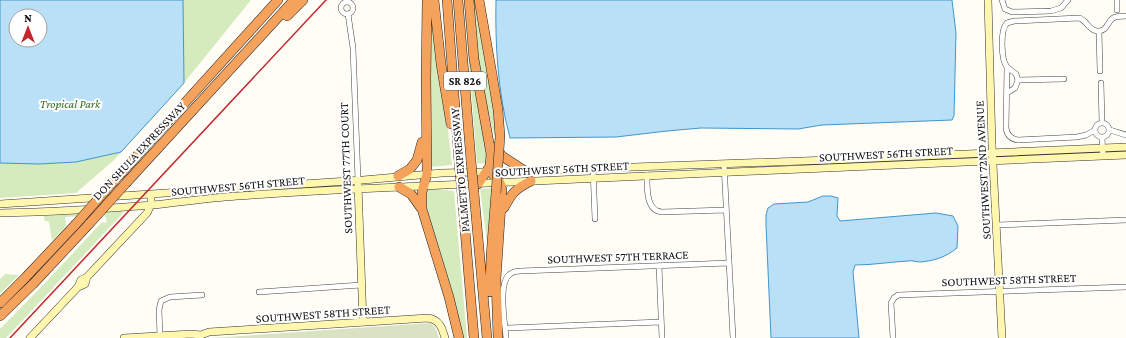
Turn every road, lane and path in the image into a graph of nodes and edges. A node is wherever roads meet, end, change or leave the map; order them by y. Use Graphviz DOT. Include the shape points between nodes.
graph roads {
  1 [pos="278,0"];
  2 [pos="294,0"];
  3 [pos="303,0"];
  4 [pos="427,0"];
  5 [pos="434,0"];
  6 [pos="447,0"];
  7 [pos="458,0"];
  8 [pos="469,0"];
  9 [pos="479,0"];
  10 [pos="988,0"];
  11 [pos="1002,0"];
  12 [pos="1068,0"];
  13 [pos="1117,0"];
  14 [pos="1117,10"];
  15 [pos="348,14"];
  16 [pos="1126,16"];
  17 [pos="275,21"];
  18 [pos="1098,31"];
  19 [pos="1007,67"];
  20 [pos="1100,71"];
  21 [pos="1064,78"];
  22 [pos="1018,80"];
  23 [pos="1101,83"];
  24 [pos="1007,93"];
  25 [pos="1102,123"];
  26 [pos="1095,130"];
  27 [pos="1110,130"];
  28 [pos="487,132"];
  29 [pos="1126,135"];
  30 [pos="426,138"];
  31 [pos="1102,138"];
  32 [pos="1126,147"];
  33 [pos="458,148"];
  34 [pos="1103,148"];
  35 [pos="993,153"];
  36 [pos="1126,155"];
  37 [pos="1103,156"];
  38 [pos="994,161"];
  39 [pos="724,164"];
  40 [pos="646,167"];
  41 [pos="593,169"];
  42 [pos="487,171"];
  43 [pos="525,171"];
  44 [pos="725,172"];
  45 [pos="427,174"];
  46 [pos="646,175"];
  47 [pos="398,176"];
  48 [pos="593,177"];
  49 [pos="358,180"];
  50 [pos="531,182"];
  51 [pos="501,183"];
  52 [pos="478,184"];
  53 [pos="424,186"];
  54 [pos="399,187"];
  55 [pos="358,189"];
  56 [pos="151,194"];
  57 [pos="0,204"];
  58 [pos="151,205"];
  59 [pos="422,209"];
  60 [pos="726,210"];
  61 [pos="0,213"];
  62 [pos="501,213"];
  63 [pos="595,218"];
  64 [pos="1126,220"];
  65 [pos="997,225"];
  66 [pos="729,263"];
  67 [pos="659,266"];
  68 [pos="361,285"];
  69 [pos="1126,287"];
  70 [pos="1000,291"];
  71 [pos="259,292"];
  72 [pos="202,295"];
  73 [pos="0,303"];
  74 [pos="0,316"];
  75 [pos="363,322"];
  76 [pos="661,322"];
  77 [pos="486,327"];
  78 [pos="506,328"];
  79 [pos="160,336"];
  80 [pos="30,338"];
  81 [pos="124,338"];
  82 [pos="445,338"];
  83 [pos="459,338"];
  84 [pos="474,338"];
  85 [pos="487,338"];
  86 [pos="498,338"];
  87 [pos="506,338"];
  88 [pos="662,338"];
  89 [pos="732,338"];
  90 [pos="893,338"];
  91 [pos="1002,338"];
  1 -- 73 [label="highway, DON SHULA EXPRESSWAY, bridge" via="75,225"];
  2 -- 17 [label="highway, DON SHULA EXPRESSWAY"];
  3 -- 17 [label="highway" via="285,18"];
  4 -- 30 [label="highway"];
  5 -- 33 [label="highway" via="452,134"];
  6 -- 33 [label="highway, PALMETTO EXPRESSWAY / SR 826"];
  7 -- 77 [label="highway, PALMETTO EXPRESSWAY / SR 826, bridge"];
  8 -- 28 [label="highway" via="475,64"];
  9 -- 77 [label="highway, bridge" via="500,136 490,256 490,310"];
  10 -- 35 [label="main road, SOUTHWEST 72ND AVENUE"];
  11 -- 12 [label="street" via="1006,11 1016,12 1055,10 1064,6"];
  13 -- 14 [label="street"];
  15 -- 49 [label="street, SOUTHWEST 77TH COURT" via="353,48"];
  16 -- 18 [label="street" via="1114,18 1106,28"];
  17 -- 74 [label="highway, DON SHULA EXPRESSWAY, bridge" via="90,223"];
  18 -- 19 [label="street" via="1079,18 1014,21 1005,24 1002,33 1004,62"];
  18 -- 20 [label="street"];
  19 -- 22 [label="street" via="1016,74"];
  19 -- 24 [label="street"];
  21 -- 22 [label="street"];
  22 -- 24 [label="street" via="1015,88"];
  23 -- 25 [label="street"];
  24 -- 26 [label="street" via="1006,128 1011,138 1018,140 1077,137"];
  25 -- 26 [label="street" via="1098,124"];
  25 -- 27 [label="street"];
  26 -- 31 [label="street" via="1097,136"];
  27 -- 29 [label="street"];
  27 -- 31 [label="street" via="1107,136"];
  28 -- 42 [label="highway" via="491,158"];
  28 -- 43 [label="highway" via="502,156"];
  30 -- 45 [label="highway"];
  30 -- 47 [label="highway" via="421,143 417,160 410,169"];
  31 -- 34 [label="street"];
  32 -- 34 [label="main road, SOUTHWEST 56TH STREET"];
  33 -- 84 [label="highway, PALMETTO EXPRESSWAY / SR 826, bridge"];
  34 -- 35 [label="main road, SOUTHWEST 56TH STREET"];
  34 -- 37 [label="street"];
  35 -- 38 [label="main road, SOUTHWEST 72ND AVENUE"];
  35 -- 39 [label="main road, SOUTHWEST 56TH STREET"];
  36 -- 37 [label="main road, SOUTHWEST 56TH STREET"];
  37 -- 38 [label="main road, SOUTHWEST 56TH STREET"];
  38 -- 44 [label="main road, SOUTHWEST 56TH STREET"];
  38 -- 65 [label="main road, SOUTHWEST 72ND AVENUE"];
  39 -- 40 [label="main road, SOUTHWEST 56TH STREET"];
  39 -- 44 [label="street"];
  40 -- 41 [label="main road, SOUTHWEST 56TH STREET"];
  40 -- 46 [label="main road"];
  41 -- 43 [label="main road, SOUTHWEST 56TH STREET"];
  41 -- 48 [label="street"];
  42 -- 43 [label="main road, SOUTHWEST 56TH STREET"];
  42 -- 45 [label="main road, SOUTHWEST 56TH STREET"];
  42 -- 51 [label="highway"];
  42 -- 52 [label="highway"];
  44 -- 46 [label="main road, SOUTHWEST 56TH STREET"];
  44 -- 60 [label="street"];
  45 -- 47 [label="main road, SOUTHWEST 56TH STREET"];
  45 -- 53 [label="highway"];
  46 -- 48 [label="main road, SOUTHWEST 56TH STREET"];
  46 -- 60 [label="street" via="648,196 653,209 662,212"];
  47 -- 49 [label="main road, SOUTHWEST 56TH STREET"];
  48 -- 50 [label="main road, SOUTHWEST 56TH STREET"];
  48 -- 63 [label="street"];
  49 -- 55 [label="main road, SOUTHWEST 77TH COURT"];
  49 -- 56 [label="main road, SOUTHWEST 56TH STREET"];
  50 -- 51 [label="main road, SOUTHWEST 56TH STREET"];
  50 -- 62 [label="highway" via="512,194"];
  51 -- 52 [label="main road, SOUTHWEST 56TH STREET"];
  51 -- 62 [label="highway"];
  52 -- 53 [label="main road, SOUTHWEST 56TH STREET"];
  53 -- 54 [label="main road, SOUTHWEST 56TH STREET"];
  53 -- 59 [label="highway" via="421,196"];
  54 -- 55 [label="main road, SOUTHWEST 56TH STREET"];
  54 -- 59 [label="highway" via="414,197"];
  55 -- 58 [label="main road, SOUTHWEST 56TH STREET" via="236,196"];
  55 -- 68 [label="main road, SOUTHWEST 77TH COURT"];
  56 -- 57 [label="main road, SOUTHWEST 56TH STREET"];
  56 -- 58 [label="main road"];
  58 -- 61 [label="main road, SOUTHWEST 56TH STREET"];
  58 -- 80 [label="main road" via="146,215 87,277 81,280 78,287"];
  59 -- 83 [label="highway"];
  60 -- 66 [label="street"];
  62 -- 86 [label="highway" via="496,285"];
  64 -- 65 [label="street"];
  65 -- 70 [label="main road, SOUTHWEST 72ND AVENUE"];
  66 -- 67 [label="street, SOUTHWEST 57TH TERRACE"];
  66 -- 89 [label="street"];
  67 -- 76 [label="street"];
  67 -- 78 [label="street, SOUTHWEST 57TH TERRACE" via="521,271 509,275 503,288"];
  68 -- 71 [label="street"];
  68 -- 75 [label="main road, SOUTHWEST 77TH COURT"];
  69 -- 70 [label="street, SOUTHWEST 58TH STREET"];
  70 -- 90 [label="street, SOUTHWEST 58TH STREET" via="899,295 891,303"];
  70 -- 91 [label="main road, SOUTHWEST 72ND AVENUE"];
  72 -- 79 [label="street" via="170,297 161,301"];
  75 -- 79 [label="main road, SOUTHWEST 58TH STREET" via="209,332 201,330 192,334"];
  75 -- 82 [label="main road, SOUTHWEST 58TH STREET" via="428,318 438,322"];
  76 -- 78 [label="street"];
  76 -- 88 [label="street"];
  77 -- 85 [label="highway, PALMETTO EXPRESSWAY / SR 826"];
  78 -- 87 [label="street"];
  79 -- 81 [label="main road, SOUTHWEST 58TH STREET"];
}
